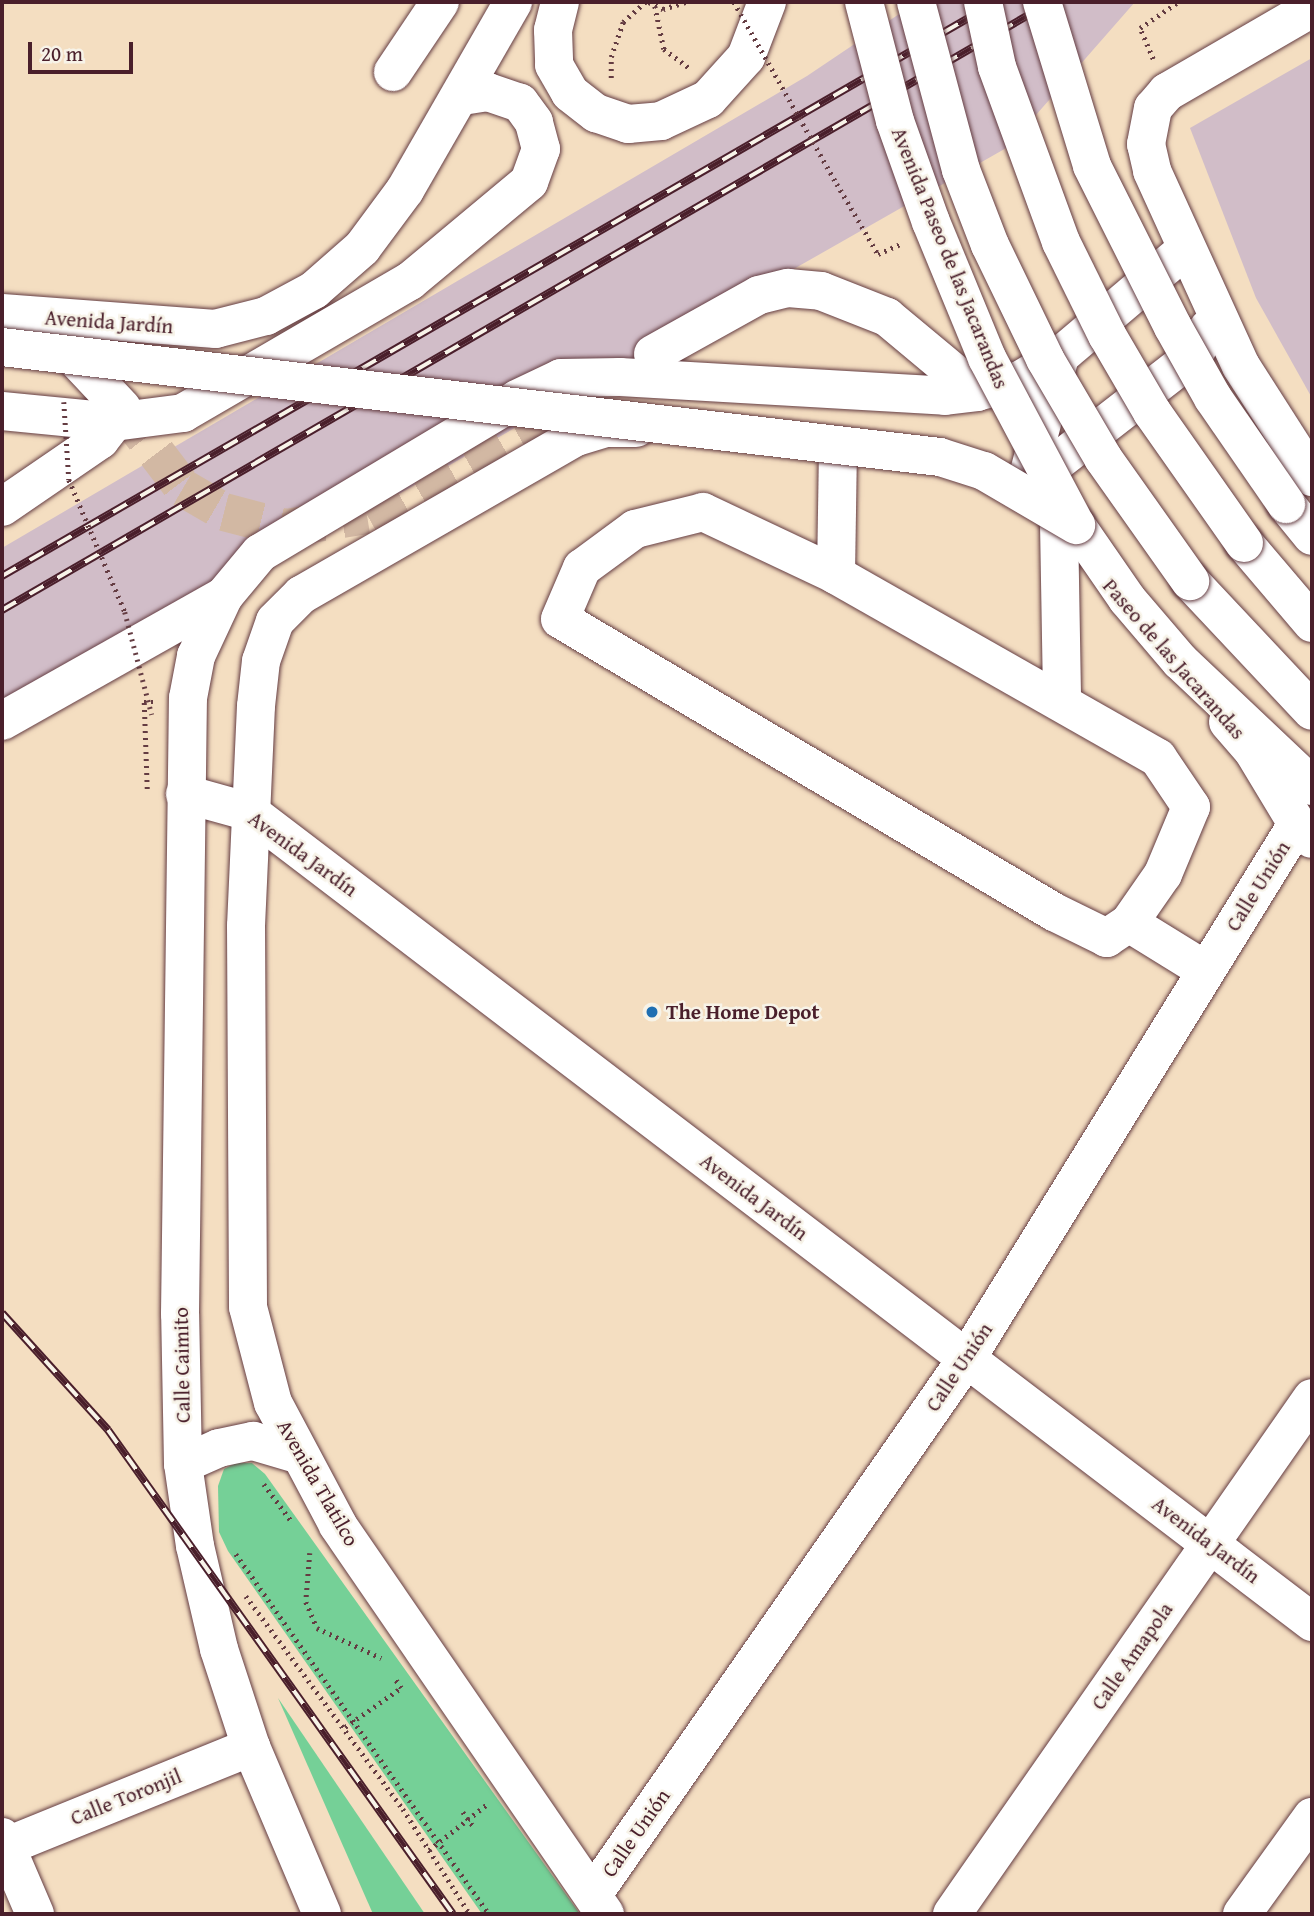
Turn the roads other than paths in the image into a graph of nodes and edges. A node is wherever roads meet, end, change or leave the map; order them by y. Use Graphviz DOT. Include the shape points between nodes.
graph roads {
  1 [pos="440,2"];
  2 [pos="513,2"];
  3 [pos="560,2"];
  4 [pos="767,2"];
  5 [pos="864,2"];
  6 [pos="916,2"];
  7 [pos="983,2"];
  8 [pos="1042,2"];
  9 [pos="1312,8"];
  10 [pos="393,72"];
  11 [pos="462,96"];
  12 [pos="1186,249"];
  13 [pos="1213,308"];
  14 [pos="15,315"];
  15 [pos="2,347"];
  16 [pos="653,354"];
  17 [pos="1060,356"];
  18 [pos="977,392"];
  19 [pos="2,411"];
  20 [pos="118,415"];
  21 [pos="838,449"];
  22 [pos="1312,477"];
  23 [pos="1026,486"];
  24 [pos="2,507"];
  25 [pos="1068,524"];
  26 [pos="1312,536"];
  27 [pos="836,575"];
  28 [pos="224,596"];
  29 [pos="1312,623"];
  30 [pos="1062,700"];
  31 [pos="1312,711"];
  32 [pos="2,721"];
  33 [pos="1312,786"];
  34 [pos="185,794"];
  35 [pos="250,812"];
  36 [pos="1305,831"];
  37 [pos="1129,923"];
  38 [pos="1205,970"];
  39 [pos="967,1359"];
  40 [pos="1312,1398"];
  41 [pos="297,1454"];
  42 [pos="183,1464"];
  43 [pos="1211,1543"];
  44 [pos="1312,1622"];
  45 [pos="251,1747"];
  46 [pos="1312,1817"];
  47 [pos="3,1844"];
  48 [pos="600,1904"];
  49 [pos="35,1914"];
  50 [pos="322,1914"];
  51 [pos="952,1914"];
  52 [pos="1242,1914"];
  1 -- 10 [label="main road"];
  2 -- 11 [label="main road, Avenida Jardín"];
  3 -- 4 [label="main road" via="553,30 554,65 570,93 596,113 628,124 661,121 708,99 746,57"];
  5 -- 25 [label="main road, Avenida Paseo de las Jacarandas, bridge" via="895,121 931,222 987,358"];
  6 -- 31 [label="main road, bridge" via="961,170 990,246 1045,359 1103,458 1189,581"];
  7 -- 29 [label="main road, bridge" via="997,67 1061,242 1107,335 1152,412 1244,543"];
  8 -- 26 [label="main road, bridge" via="1098,177 1173,327 1213,398"];
  9 -- 12 [label="main road" via="1167,92 1153,108 1146,144 1152,172"];
  11 -- 14 [label="main road, Avenida Jardín" via="405,190 362,248 314,290 266,316 215,329"];
  11 -- 20 [label="main road" via="488,92 520,103 534,122 541,149 529,182 499,211 410,281 183,413"];
  12 -- 13 [label="main road"];
  12 -- 17 [label="main road"];
  13 -- 22 [label="main road" via="1241,366"];
  13 -- 23 [label="main road" via="1206,337 1194,355"];
  14 -- 20 [label="main road" via="67,348"];
  15 -- 25 [label="main road, bridge" via="940,457 984,471"];
  16 -- 18 [label="main road" via="759,295 788,288 821,291 887,317"];
  17 -- 18 [label="main road" via="1020,380"];
  17 -- 23 [label="main road"];
  18 -- 28 [label="main road" via="945,396 620,377 561,378 517,399 260,553"];
  19 -- 20 [label="main road"];
  20 -- 24 [label="main road" via="100,440"];
  21 -- 23 [label="main road, Paseo de las Jacarandas" via="991,467"];
  21 -- 27 [label="main road"];
  21 -- 35 [label="main road, Avenida Tlatilco" via="605,429 576,437 301,595 275,621 261,661"];
  23 -- 25 [label="main road, Paseo de las Jacarandas"];
  25 -- 30 [label="main road"];
  25 -- 33 [label="main road, Avenida Paseo de las Jacarandas" via="1181,662"];
  25 -- 36 [label="main road, Paseo de las Jacarandas" via="1253,751"];
  27 -- 30 [label="main road"];
  27 -- 37 [label="main road" via="703,512 635,529 582,568 560,619 1054,912 1107,938"];
  28 -- 32 [label="main road"];
  28 -- 34 [label="main road, Calle Caimito" via="196,656 188,698"];
  30 -- 37 [label="main road" via="1157,758 1191,807 1163,874"];
  34 -- 35 [label="main road, Avenida Jardín"];
  34 -- 42 [label="main road, Calle Caimito"];
  35 -- 39 [label="main road, Avenida Jardín"];
  35 -- 41 [label="main road, Avenida Tlatilco" via="248,1307 273,1403"];
  36 -- 38 [label="main road, Calle Unión"];
  37 -- 38 [label="main road"];
  38 -- 39 [label="main road, Calle Unión"];
  39 -- 43 [label="main road, Avenida Jardín"];
  39 -- 48 [label="main road, Calle Unión"];
  40 -- 43 [label="main road, Calle Amapola"];
  41 -- 42 [label="main road" via="253,1441 219,1448"];
  41 -- 48 [label="main road, Avenida Tlatilco" via="338,1525"];
  42 -- 45 [label="main road, Calle Caimito" via="195,1546 219,1649"];
  43 -- 44 [label="main road, Avenida Jardín"];
  43 -- 51 [label="main road, Calle Amapola"];
  45 -- 47 [label="main road, Calle Toronjil"];
  45 -- 50 [label="main road, Calle Caimito"];
  46 -- 52 [label="main road"];
  47 -- 49 [label="main road"];
}
